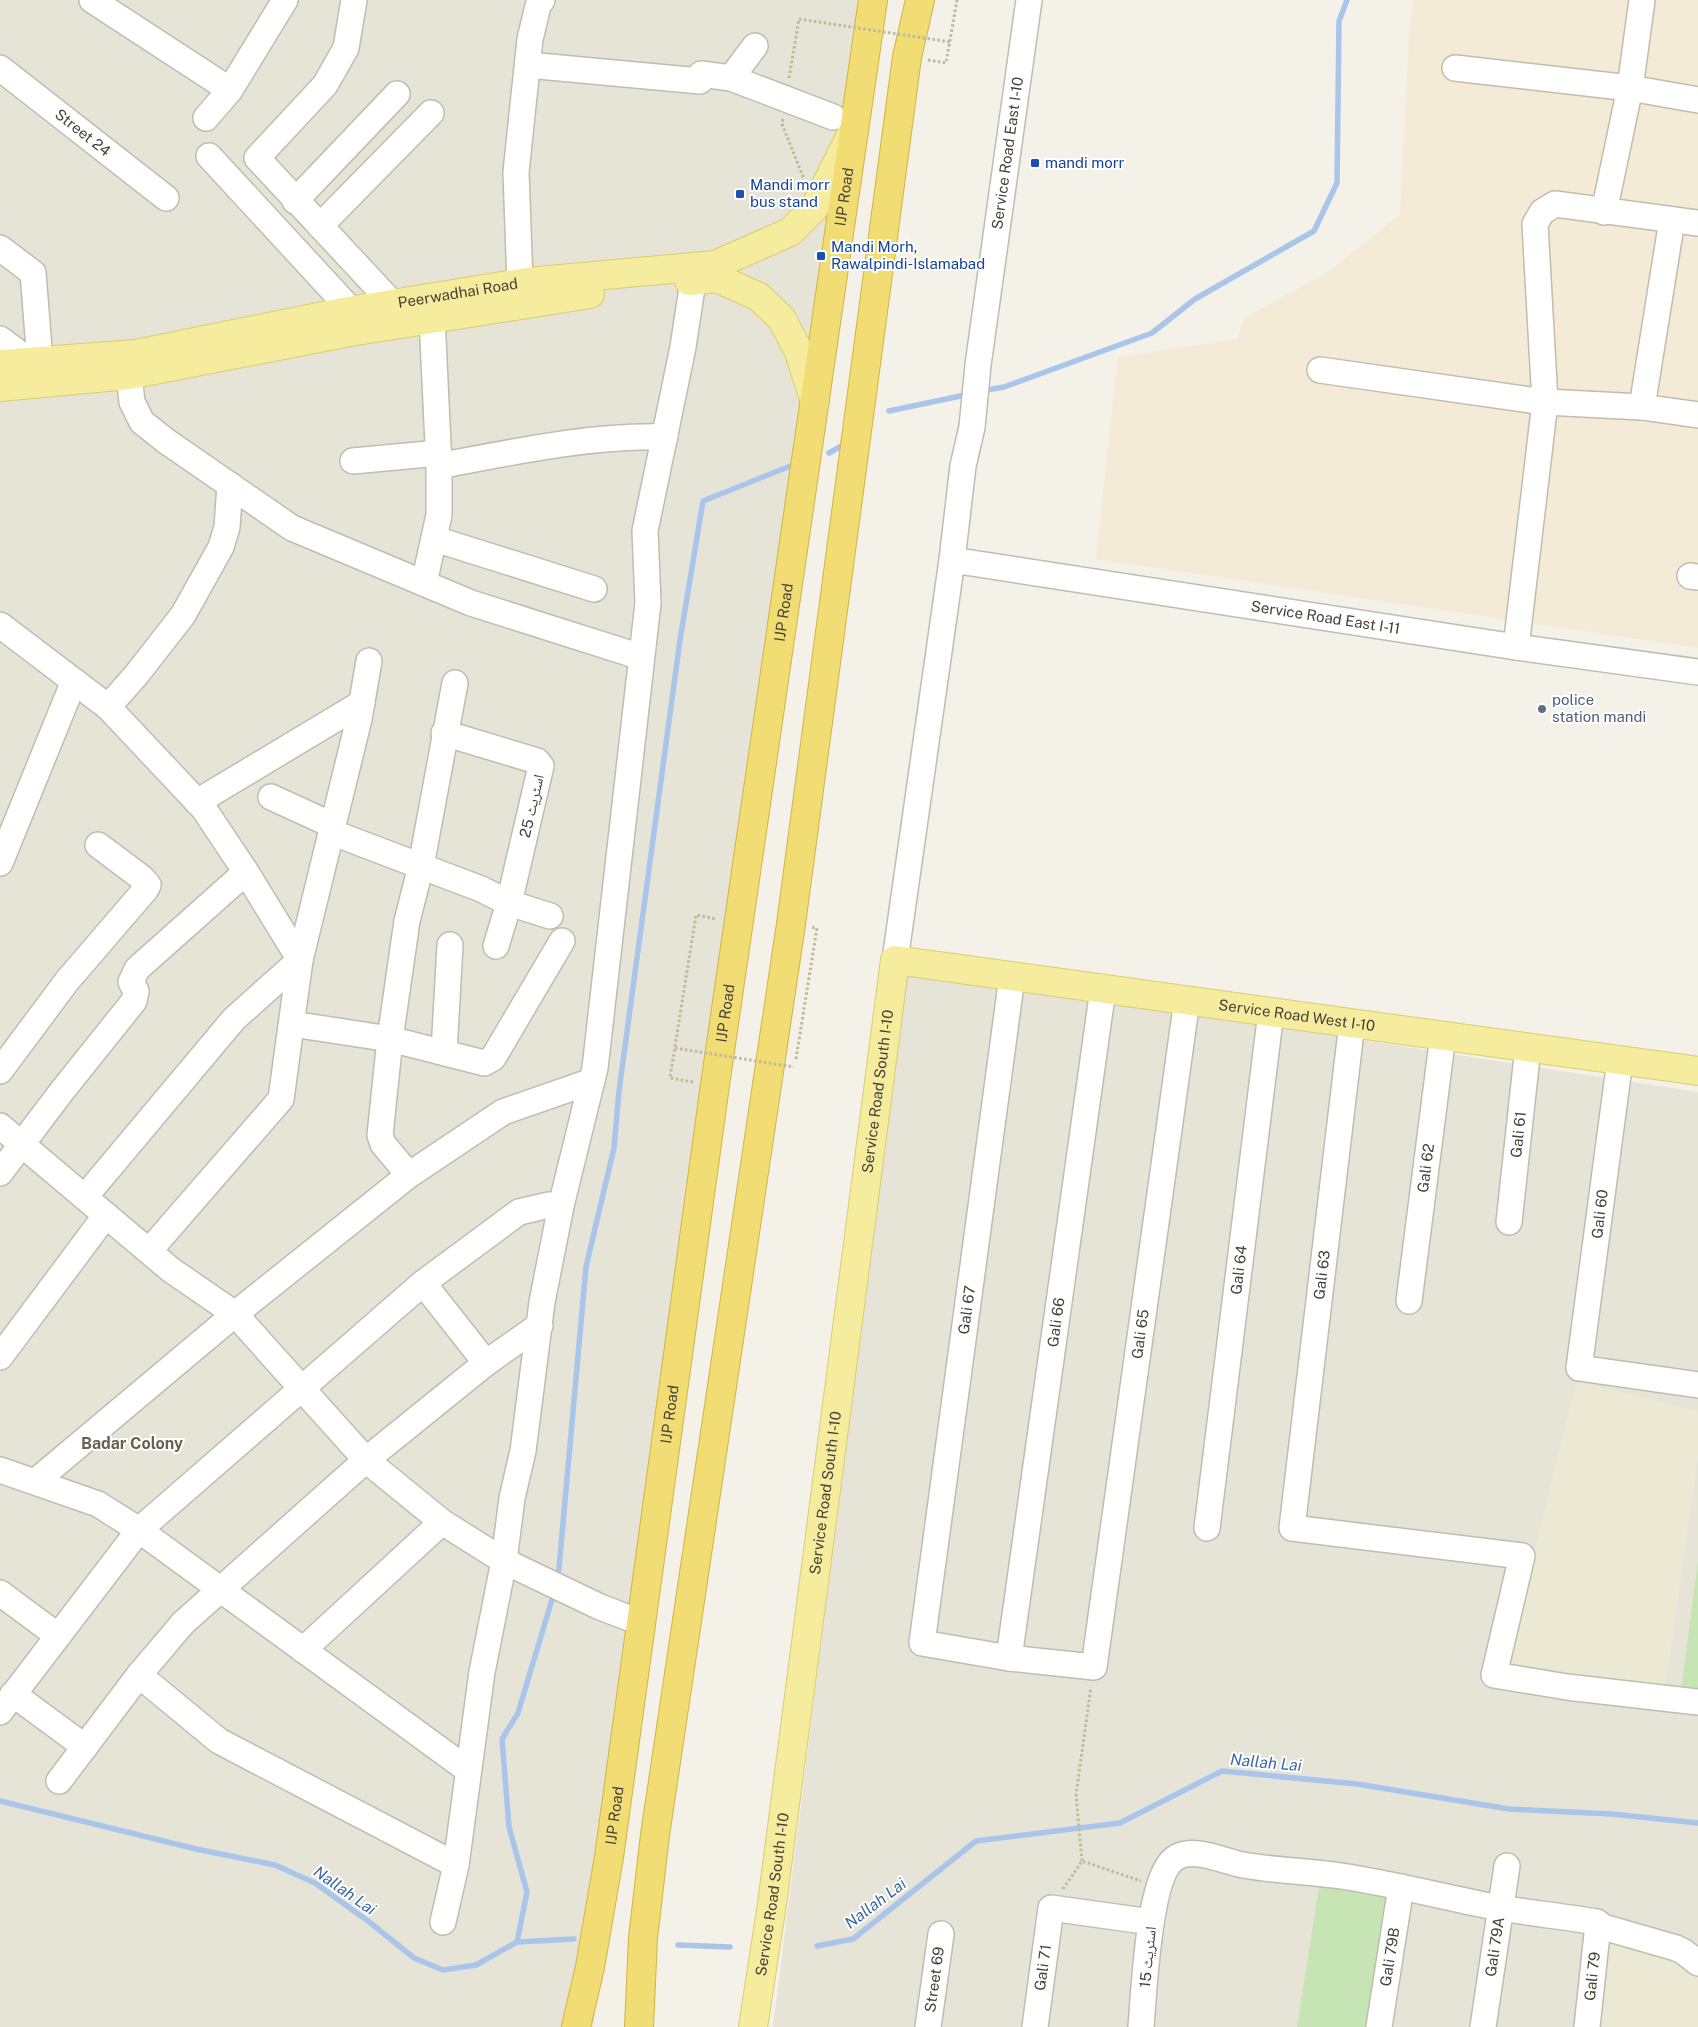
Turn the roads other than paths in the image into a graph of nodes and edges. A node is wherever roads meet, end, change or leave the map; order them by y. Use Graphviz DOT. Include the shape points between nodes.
graph roads {
  1 [pos="284,0"];
  2 [pos="354,0"];
  3 [pos="542,0"];
  4 [pos="873,0"];
  5 [pos="920,0"];
  6 [pos="1029,0"];
  7 [pos="1642,0"];
  8 [pos="108,4"];
  9 [pos="755,46"];
  10 [pos="528,65"];
  11 [pos="0,68"];
  12 [pos="1455,68"];
  13 [pos="731,78"];
  14 [pos="1630,88"];
  15 [pos="230,90"];
  16 [pos="397,94"];
  17 [pos="1698,100"];
  18 [pos="431,113"];
  19 [pos="206,118"];
  20 [pos="844,124"];
  21 [pos="208,156"];
  22 [pos="166,198"];
  23 [pos="295,201"];
  24 [pos="1604,212"];
  25 [pos="1672,220"];
  26 [pos="1698,223"];
  27 [pos="320,226"];
  28 [pos="0,248"];
  29 [pos="693,281"];
  30 [pos="520,284"];
  31 [pos="393,304"];
  32 [pos="351,310"];
  33 [pos="432,318"];
  34 [pos="0,339"];
  35 [pos="35,361"];
  36 [pos="0,364"];
  37 [pos="132,365"];
  38 [pos="1320,370"];
  39 [pos="0,386"];
  40 [pos="815,402"];
  41 [pos="1545,402"];
  42 [pos="1642,407"];
  43 [pos="1698,415"];
  44 [pos="665,437"];
  45 [pos="439,459"];
  46 [pos="353,461"];
  47 [pos="230,485"];
  48 [pos="435,539"];
  49 [pos="952,560"];
  50 [pos="424,584"];
  51 [pos="594,590"];
  52 [pos="0,625"];
  53 [pos="1516,647"];
  54 [pos="641,657"];
  55 [pos="369,661"];
  56 [pos="1698,672"];
  57 [pos="74,681"];
  58 [pos="455,683"];
  59 [pos="362,703"];
  60 [pos="108,707"];
  61 [pos="444,733"];
  62 [pos="271,797"];
  63 [pos="197,802"];
  64 [pos="332,829"];
  65 [pos="98,845"];
  66 [pos="0,864"];
  67 [pos="421,866"];
  68 [pos="246,872"];
  69 [pos="509,903"];
  70 [pos="550,916"];
  71 [pos="562,941"];
  72 [pos="450,945"];
  73 [pos="496,946"];
  74 [pos="300,960"];
  75 [pos="895,960"];
  76 [pos="1012,977"];
  77 [pos="1103,989"];
  78 [pos="1186,1000"];
  79 [pos="1271,1012"];
  80 [pos="1352,1023"];
  81 [pos="292,1024"];
  82 [pos="1442,1035"];
  83 [pos="390,1039"];
  84 [pos="1528,1047"];
  85 [pos="444,1052"];
  86 [pos="1620,1060"];
  87 [pos="0,1071"];
  88 [pos="1698,1071"];
  89 [pos="592,1081"];
  90 [pos="0,1126"];
  91 [pos="22,1143"];
  92 [pos="0,1173"];
  93 [pos="409,1175"];
  94 [pos="94,1186"];
  95 [pos="561,1206"];
  96 [pos="106,1215"];
  97 [pos="1509,1222"];
  98 [pos="149,1251"];
  99 [pos="423,1283"];
  100 [pos="1409,1301"];
  101 [pos="235,1314"];
  102 [pos="540,1324"];
  103 [pos="0,1356"];
  104 [pos="486,1363"];
  105 [pos="1698,1385"];
  106 [pos="303,1387"];
  107 [pos="366,1460"];
  108 [pos="0,1470"];
  109 [pos="36,1481"];
  110 [pos="442,1522"];
  111 [pos="1207,1528"];
  112 [pos="139,1530"];
  113 [pos="504,1561"];
  114 [pos="221,1590"];
  115 [pos="0,1593"];
  116 [pos="642,1623"];
  117 [pos="58,1636"];
  118 [pos="303,1650"];
  119 [pos="1010,1658"];
  120 [pos="139,1676"];
  121 [pos="1698,1702"];
  122 [pos="3,1707"];
  123 [pos="85,1747"];
  124 [pos="468,1770"];
  125 [pos="59,1781"];
  126 [pos="456,1865"];
  127 [pos="1507,1866"];
  128 [pos="1401,1887"];
  129 [pos="1501,1908"];
  130 [pos="443,1922"];
  131 [pos="1151,1922"];
  132 [pos="1603,1927"];
  133 [pos="941,1934"];
  134 [pos="1698,1963"];
  135 [pos="576,2027"];
  136 [pos="639,2027"];
  137 [pos="753,2027"];
  138 [pos="928,2027"];
  139 [pos="1035,2027"];
  140 [pos="1141,2027"];
  141 [pos="1379,2027"];
  142 [pos="1483,2027"];
  143 [pos="1587,2027"];
  1 -- 15 [label="street"];
  2 -- 23 [label="street" via="346,48 325,85 257,158"];
  3 -- 10 [label="street" via="530,39"];
  4 -- 20 [label="highway, IJP Road"];
  5 -- 136 [label="highway" via="906,67 791,924 655,1835 643,1938"];
  6 -- 49 [label="street, Service Road East I-10"];
  7 -- 14 [label="street"];
  8 -- 15 [label="street"];
  9 -- 13 [label="street"];
  10 -- 13 [label="street"];
  10 -- 30 [label="street" via="516,172"];
  11 -- 22 [label="street, Street 24"];
  12 -- 14 [label="street"];
  13 -- 20 [label="street"];
  14 -- 17 [label="street"];
  14 -- 24 [label="street"];
  15 -- 19 [label="street"];
  16 -- 23 [label="street"];
  18 -- 27 [label="street"];
  20 -- 30 [label="main road, Peerwadhai Road" via="815,207 790,232 715,265"];
  20 -- 40 [label="highway, IJP Road"];
  21 -- 32 [label="street"];
  23 -- 27 [label="street"];
  24 -- 25 [label="street"];
  24 -- 41 [label="street" via="1554,204 1542,212 1535,224"];
  25 -- 26 [label="street"];
  25 -- 42 [label="street"];
  27 -- 31 [label="street"];
  28 -- 35 [label="street" via="33,273"];
  29 -- 33 [label="main road"];
  29 -- 40 [label="main road" via="717,278 759,297 782,319 799,352"];
  29 -- 44 [label="street"];
  30 -- 31 [label="main road, Peerwadhai Road"];
  31 -- 32 [label="main road, Peerwadhai Road"];
  32 -- 37 [label="main road, Peerwadhai Road"];
  33 -- 37 [label="main road"];
  33 -- 45 [label="street"];
  34 -- 35 [label="street"];
  35 -- 36 [label="main road, Peerwadhai Road"];
  35 -- 37 [label="main road, Peerwadhai Road"];
  37 -- 39 [label="main road"];
  37 -- 47 [label="street" via="132,402 142,422"];
  38 -- 41 [label="street"];
  40 -- 116 [label="highway, IJP Road" via="715,1085"];
  41 -- 42 [label="street"];
  41 -- 53 [label="street"];
  42 -- 43 [label="street"];
  44 -- 45 [label="street" via="643,436"];
  44 -- 54 [label="street" via="645,531 648,603"];
  45 -- 46 [label="street"];
  45 -- 48 [label="street" via="439,515"];
  47 -- 50 [label="street" via="292,528"];
  47 -- 60 [label="street" via="228,527 221,547 183,615"];
  48 -- 50 [label="street"];
  48 -- 51 [label="street"];
  49 -- 53 [label="street, Service Road East I-11"];
  49 -- 75 [label="street, Service Road East I-10"];
  50 -- 54 [label="street" via="471,603"];
  52 -- 57 [label="street"];
  53 -- 56 [label="street, Service Road East I-11"];
  54 -- 89 [label="street"];
  55 -- 59 [label="street"];
  57 -- 60 [label="street"];
  57 -- 66 [label="street"];
  58 -- 61 [label="street"];
  59 -- 63 [label="street"];
  59 -- 64 [label="street"];
  60 -- 63 [label="street"];
  61 -- 67 [label="street"];
  61 -- 69 [label="street, اسٹریٹ 25" via="537,761 541,766"];
  62 -- 64 [label="street"];
  63 -- 68 [label="street"];
  64 -- 67 [label="street"];
  64 -- 74 [label="street"];
  65 -- 87 [label="street" via="148,885 67,981"];
  67 -- 69 [label="street"];
  67 -- 83 [label="street" via="407,921"];
  68 -- 74 [label="street"];
  68 -- 91 [label="street" via="137,969 130,982 136,991 134,1001"];
  69 -- 70 [label="street"];
  69 -- 73 [label="street, اسٹریٹ 25"];
  71 -- 85 [label="street" via="493,1058 484,1063"];
  72 -- 85 [label="street"];
  74 -- 81 [label="street"];
  74 -- 94 [label="street" via="234,1019"];
  75 -- 76 [label="main road, Service Road West I-10"];
  75 -- 137 [label="main road, Service Road South I-10" via="772,1904"];
  76 -- 77 [label="main road, Service Road West I-10"];
  76 -- 119 [label="street, Gali 67" via="922,1643"];
  77 -- 78 [label="main road, Service Road West I-10"];
  77 -- 119 [label="street, Gali 66"];
  78 -- 79 [label="main road, Service Road West I-10"];
  78 -- 119 [label="street, Gali 65" via="1094,1666"];
  79 -- 80 [label="main road, Service Road West I-10"];
  79 -- 111 [label="street, Gali 64"];
  80 -- 82 [label="main road, Service Road West I-10"];
  80 -- 121 [label="street, Gali 63" via="1292,1528 1522,1556 1494,1675"];
  81 -- 83 [label="street"];
  81 -- 98 [label="street" via="281,1099"];
  82 -- 84 [label="main road, Service Road West I-10"];
  82 -- 100 [label="street, Gali 62"];
  83 -- 85 [label="street"];
  83 -- 93 [label="street" via="380,1136"];
  84 -- 86 [label="main road, Service Road West I-10"];
  84 -- 97 [label="street, Gali 61"];
  86 -- 88 [label="main road, Service Road West I-10"];
  86 -- 105 [label="street, Gali 60" via="1579,1368"];
  89 -- 93 [label="street" via="503,1112"];
  89 -- 95 [label="street"];
  90 -- 91 [label="street"];
  91 -- 92 [label="street"];
  91 -- 96 [label="street"];
  93 -- 101 [label="street"];
  95 -- 99 [label="street" via="548,1205 519,1212"];
  95 -- 102 [label="street"];
  96 -- 98 [label="street"];
  96 -- 103 [label="street"];
  98 -- 101 [label="street"];
  99 -- 104 [label="street"];
  99 -- 106 [label="street"];
  101 -- 106 [label="street"];
  101 -- 109 [label="street"];
  102 -- 104 [label="street"];
  102 -- 113 [label="street"];
  104 -- 107 [label="street"];
  106 -- 107 [label="street"];
  106 -- 112 [label="street"];
  107 -- 110 [label="street"];
  107 -- 114 [label="street"];
  108 -- 109 [label="street"];
  109 -- 112 [label="street" via="98,1504"];
  110 -- 113 [label="street"];
  110 -- 118 [label="street"];
  112 -- 114 [label="street"];
  112 -- 117 [label="street"];
  113 -- 116 [label="street" via="600,1607"];
  113 -- 124 [label="street" via="482,1672"];
  114 -- 118 [label="street"];
  114 -- 120 [label="street" via="183,1623"];
  115 -- 117 [label="street"];
  116 -- 135 [label="highway, IJP Road" via="609,1857"];
  117 -- 122 [label="street"];
  118 -- 124 [label="street"];
  120 -- 123 [label="street"];
  120 -- 126 [label="street" via="220,1741"];
  122 -- 123 [label="street"];
  123 -- 125 [label="street"];
  124 -- 126 [label="street"];
  126 -- 130 [label="street"];
  127 -- 129 [label="street, Gali 79A"];
  128 -- 129 [label="street"];
  128 -- 131 [label="street, اسٹریٹ 15" via="1242,1865 1211,1855 1177,1856 1158,1887"];
  128 -- 141 [label="street, Gali 79B"];
  129 -- 132 [label="street" via="1597,1922"];
  129 -- 142 [label="street, Gali 79A"];
  131 -- 139 [label="street, Gali 71" via="1051,1908"];
  131 -- 140 [label="street, اسٹریٹ 15"];
  132 -- 134 [label="street" via="1676,1948"];
  132 -- 143 [label="street, Gali 79" via="1597,1934"];
  133 -- 138 [label="street, Street 69"];
}
